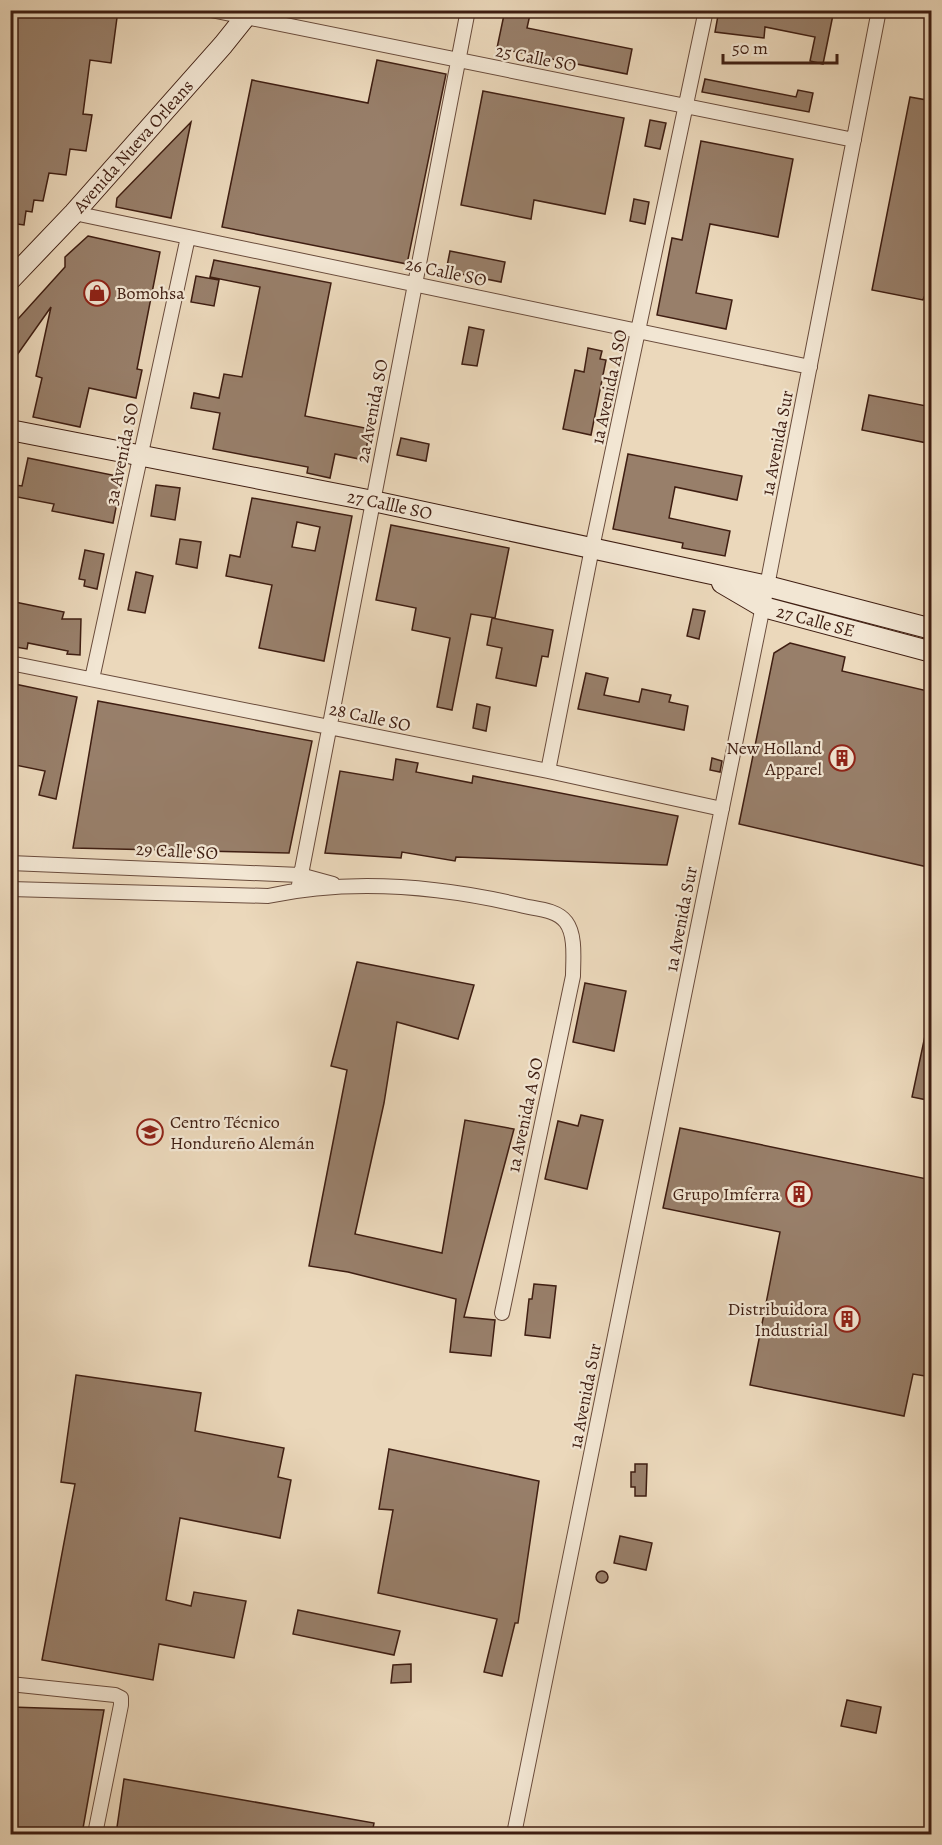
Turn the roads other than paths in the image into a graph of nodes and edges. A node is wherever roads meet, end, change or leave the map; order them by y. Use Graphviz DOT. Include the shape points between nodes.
graph roads {
  1 [pos="211,10"];
  2 [pos="468,10"];
  3 [pos="706,10"];
  4 [pos="879,10"];
  5 [pos="249,14"];
  6 [pos="458,60"];
  7 [pos="686,106"];
  8 [pos="854,140"];
  9 [pos="74,213"];
  10 [pos="188,237"];
  11 [pos="10,280"];
  12 [pos="415,284"];
  13 [pos="639,331"];
  14 [pos="810,367"];
  15 [pos="10,430"];
  16 [pos="140,455"];
  17 [pos="373,501"];
  18 [pos="592,548"];
  19 [pos="707,573"];
  20 [pos="767,586"];
  21 [pos="763,607"];
  22 [pos="932,629"];
  23 [pos="932,652"];
  24 [pos="10,663"];
  25 [pos="92,679"];
  26 [pos="329,727"];
  27 [pos="548,771"];
  28 [pos="722,809"];
  29 [pos="13,863"];
  30 [pos="78,865"];
  31 [pos="300,874"];
  32 [pos="341,886"];
  33 [pos="13,889"];
  34 [pos="77,890"];
  35 [pos="297,890"];
  36 [pos="568,923"];
  37 [pos="502,1313"];
  38 [pos="10,1684"];
  39 [pos="95,1834"];
  40 [pos="514,1834"];
  1 -- 5 [label="street, 25 Calle SO"];
  2 -- 6 [label="street, 2a Avenida SO"];
  3 -- 7 [label="street, 1a Avenida A SO"];
  4 -- 8 [label="street, 1a Avenida Sur"];
  5 -- 6 [label="street, 25 Calle SO"];
  5 -- 9 [label="main road, Avenida Nueva Orleans"];
  6 -- 7 [label="street, 25 Calle SO"];
  6 -- 12 [label="street, 2a Avenida SO"];
  7 -- 8 [label="street, 25 Calle SO"];
  7 -- 13 [label="street, 1a Avenida A SO"];
  8 -- 14 [label="street, 1a Avenida Sur"];
  9 -- 10 [label="street, 26 Calle SO"];
  9 -- 11 [label="main road, Avenida Nueva Orleans"];
  10 -- 12 [label="street, 26 Calle SO"];
  10 -- 16 [label="street, 3a Avenida SO"];
  12 -- 13 [label="street, 26 Calle SO"];
  12 -- 17 [label="street, 2a Avenida SO"];
  13 -- 14 [label="street, 26 Calle SO"];
  13 -- 18 [label="street, 1a Avenida A SO"];
  14 -- 20 [label="street, 1a Avenida Sur"];
  15 -- 16 [label="main road, 27 Callle SO"];
  16 -- 17 [label="main road, 27 Callle SO"];
  16 -- 25 [label="street, 3a Avenida SO"];
  17 -- 18 [label="main road, 27 Callle SO"];
  17 -- 26 [label="street, 2a Avenida SO"];
  18 -- 19 [label="main road, 27 Callle SO"];
  18 -- 27 [label="street, 1a Avenida A SO"];
  19 -- 20 [label="main road, 27 Callle SO"];
  19 -- 21 [label="main road, 27 Calle SE"];
  20 -- 21 [label="street, 1a Avenida Sur"];
  20 -- 22 [label="main road, 27 Calle SE"];
  21 -- 23 [label="main road, 27 Calle SE"];
  21 -- 28 [label="street, 1a Avenida Sur"];
  24 -- 25 [label="street, 28 Calle SO"];
  25 -- 26 [label="street, 28 Calle SO"];
  26 -- 27 [label="street, 28 Calle SO"];
  26 -- 31 [label="street, 2a Avenida SO"];
  27 -- 28 [label="street, 28 Calle SO"];
  28 -- 40 [label="street, 1a Avenida Sur"];
  29 -- 30 [label="street, 29 Calle SO"];
  29 -- 33 [label="street"];
  30 -- 31 [label="street, 29 Calle SO"];
  30 -- 34 [label="street"];
  31 -- 32 [label="street, 29 Calle SO"];
  31 -- 35 [label="street, 2a Avenida SO"];
  32 -- 35 [label="street, 29 Calle SO"];
  32 -- 36 [label="street, 29 Calle SO" via="392,887 480,897 559,915"];
  33 -- 34 [label="street, 29 Calle SO"];
  34 -- 35 [label="street, 29 Calle SO" via="268,896"];
  36 -- 37 [label="street, 1a Avenida A SO" via="573,976"];
  38 -- 39 [label="street" via="121,1698"];
}
